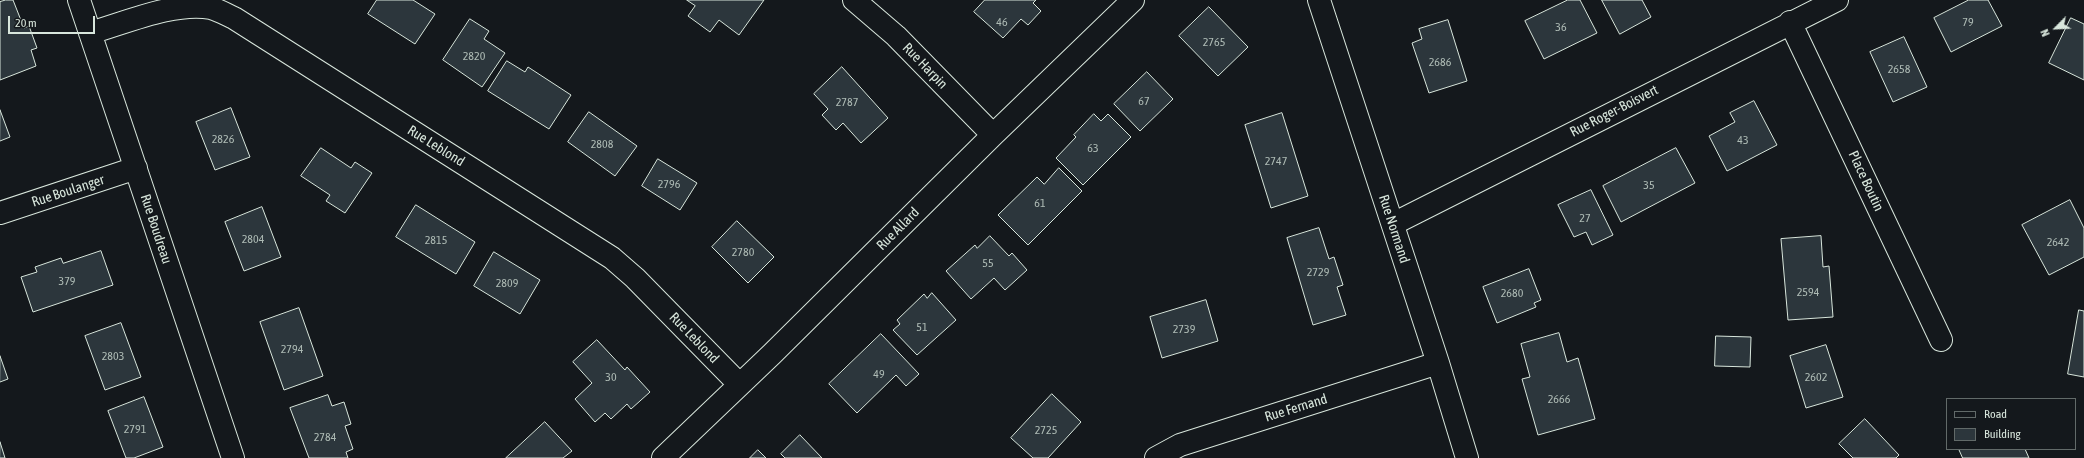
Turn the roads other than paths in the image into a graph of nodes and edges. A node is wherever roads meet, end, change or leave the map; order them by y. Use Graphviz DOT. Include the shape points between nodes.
graph roads {
  1 [pos="79,0"];
  2 [pos="854,0"];
  3 [pos="1133,0"];
  4 [pos="1319,0"];
  5 [pos="1837,0"];
  6 [pos="1790,22"];
  7 [pos="90,33"];
  8 [pos="993,135"];
  9 [pos="136,168"];
  10 [pos="0,213"];
  11 [pos="1393,224"];
  12 [pos="1941,340"];
  13 [pos="1438,363"];
  14 [pos="739,384"];
  15 [pos="233,458"];
  16 [pos="663,458"];
  17 [pos="1156,458"];
  18 [pos="1467,458"];
  1 -- 7 [label="street, Rue Boudreau"];
  2 -- 8 [label="street, Rue Harpin" via="896,36"];
  3 -- 8 [label="street, Rue Allard"];
  4 -- 11 [label="street, Rue Normand"];
  5 -- 6 [label="street, Rue Roger-Boisvert"];
  6 -- 11 [label="street, Rue Roger-Boisvert"];
  6 -- 12 [label="street, Place Boutin"];
  7 -- 9 [label="street, Rue Boudreau"];
  7 -- 14 [label="street, Rue Leblond" via="160,12 188,7 212,8 234,18 612,258 635,278"];
  8 -- 14 [label="street, Rue Allard"];
  9 -- 10 [label="street, Rue Boulanger"];
  9 -- 15 [label="street, Rue Boudreau"];
  11 -- 13 [label="street, Rue Normand"];
  13 -- 17 [label="street, Rue Fernand" via="1180,445"];
  13 -- 18 [label="street, Rue Normand"];
  14 -- 16 [label="street, Rue Allard"];
}
